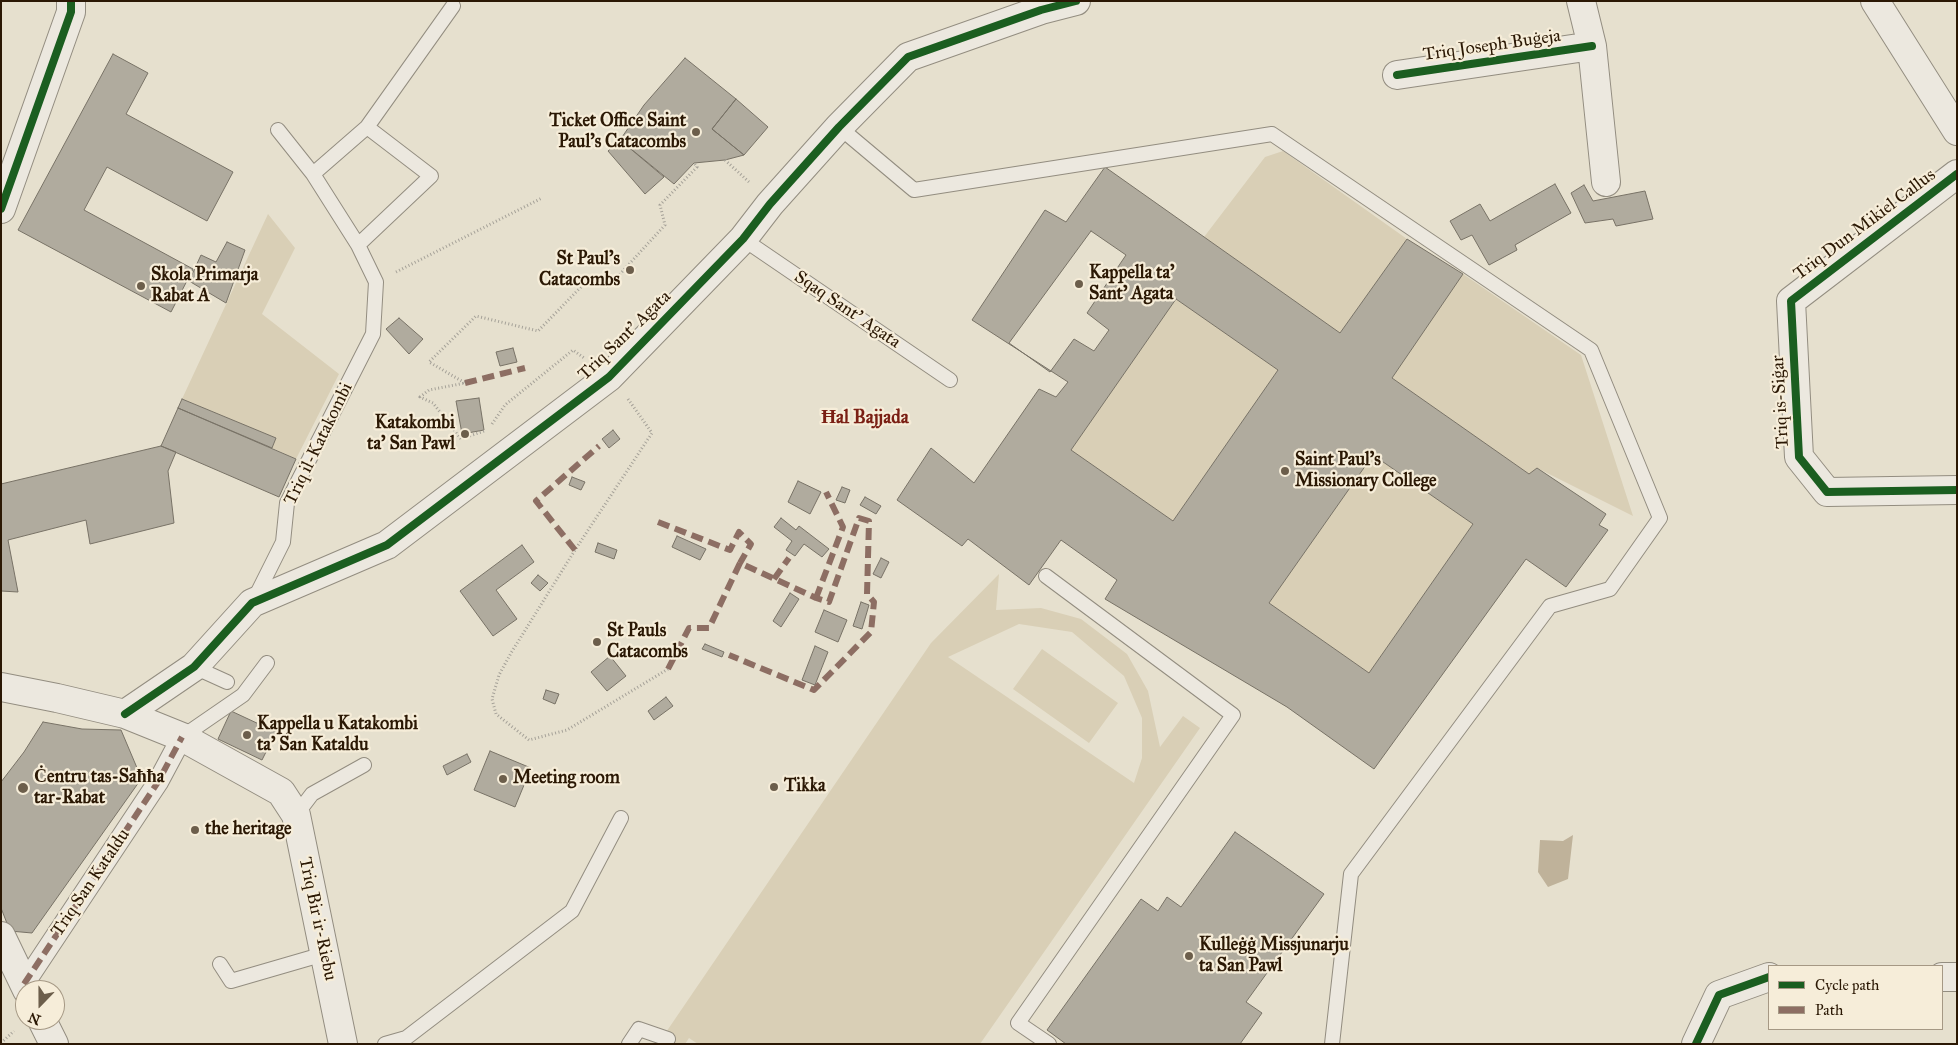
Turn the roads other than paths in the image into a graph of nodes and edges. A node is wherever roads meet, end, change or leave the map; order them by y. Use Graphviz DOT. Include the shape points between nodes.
graph roads {
  1 [pos="1076,1"];
  2 [pos="1581,1"];
  3 [pos="1876,1"];
  4 [pos="65,5"];
  5 [pos="453,6"];
  6 [pos="1592,46"];
  7 [pos="1397,75"];
  8 [pos="367,127"];
  9 [pos="839,127"];
  10 [pos="278,130"];
  11 [pos="1957,131"];
  12 [pos="7,171"];
  13 [pos="314,174"];
  14 [pos="1957,174"];
  15 [pos="1606,182"];
  16 [pos="1,209"];
  17 [pos="743,239"];
  18 [pos="358,245"];
  19 [pos="1791,301"];
  20 [pos="950,380"];
  21 [pos="1957,490"];
  22 [pos="1046,576"];
  23 [pos="252,603"];
  24 [pos="267,663"];
  25 [pos="194,668"];
  26 [pos="227,682"];
  27 [pos="1,687"];
  28 [pos="125,714"];
  29 [pos="182,737"];
  30 [pos="364,765"];
  31 [pos="296,815"];
  32 [pos="621,818"];
  33 [pos="1,936"];
  34 [pos="324,954"];
  35 [pos="220,964"];
  36 [pos="1768,977"];
  37 [pos="1943,977"];
  38 [pos="1957,977"];
  39 [pos="23,980"];
  40 [pos="31,980"];
  41 [pos="47,1030"];
  42 [pos="668,1039"];
  43 [pos="54,1044"];
  44 [pos="344,1044"];
  45 [pos="385,1044"];
  46 [pos="629,1044"];
  47 [pos="1049,1044"];
  48 [pos="1332,1044"];
  49 [pos="1696,1044"];
  1 -- 9 [label="street, Triq Sant' Agata" via="1041,10 908,57"];
  2 -- 6 [label="street"];
  3 -- 11 [label="street"];
  4 -- 12 [label="street"];
  5 -- 8 [label="lane"];
  6 -- 7 [label="street, Triq Joseph Buġeja"];
  6 -- 15 [label="street"];
  8 -- 13 [label="lane"];
  8 -- 18 [label="lane" via="431,176"];
  9 -- 17 [label="street, Triq Sant' Agata"];
  9 -- 48 [label="lane" via="914,190 1272,134 1590,350 1660,518 1610,589 1550,606 1351,874"];
  10 -- 13 [label="lane, Triq il-Katakombi"];
  12 -- 16 [label="street"];
  13 -- 18 [label="lane, Triq il-Katakombi"];
  14 -- 19 [label="street, Triq Dun Mikiel Callus"];
  17 -- 20 [label="lane, Sqaq Sant' Agata"];
  17 -- 23 [label="street, Triq Sant' Agata" via="609,377 387,545"];
  18 -- 23 [label="lane, Triq il-Katakombi" via="376,282 373,334 288,503 283,542"];
  19 -- 21 [label="street, Triq is-Siġar" via="1798,457 1827,492"];
  22 -- 47 [label="lane" via="1233,715 1018,1023"];
  23 -- 25 [label="street, Triq Sant' Agata"];
  24 -- 29 [label="lane" via="243,694"];
  25 -- 26 [label="lane"];
  25 -- 28 [label="street, Triq Sant' Agata"];
  27 -- 28 [label="street"];
  28 -- 29 [label="street"];
  29 -- 31 [label="street, Triq Bir ir-Riebu" via="281,792"];
  29 -- 40 [label="street, Triq San Kataldu" via="158,782"];
  30 -- 31 [label="lane" via="312,794"];
  31 -- 34 [label="street, Triq Bir ir-Riebu"];
  32 -- 45 [label="lane" via="572,911 406,1038"];
  33 -- 39 [label="street"];
  34 -- 35 [label="lane" via="230,981"];
  34 -- 44 [label="street, Triq Bir ir-Riebu"];
  36 -- 49 [label="street" via="1720,995"];
  37 -- 38 [label="street"];
  41 -- 43 [label="street"];
  42 -- 46 [label="lane" via="639,1029"];
}
